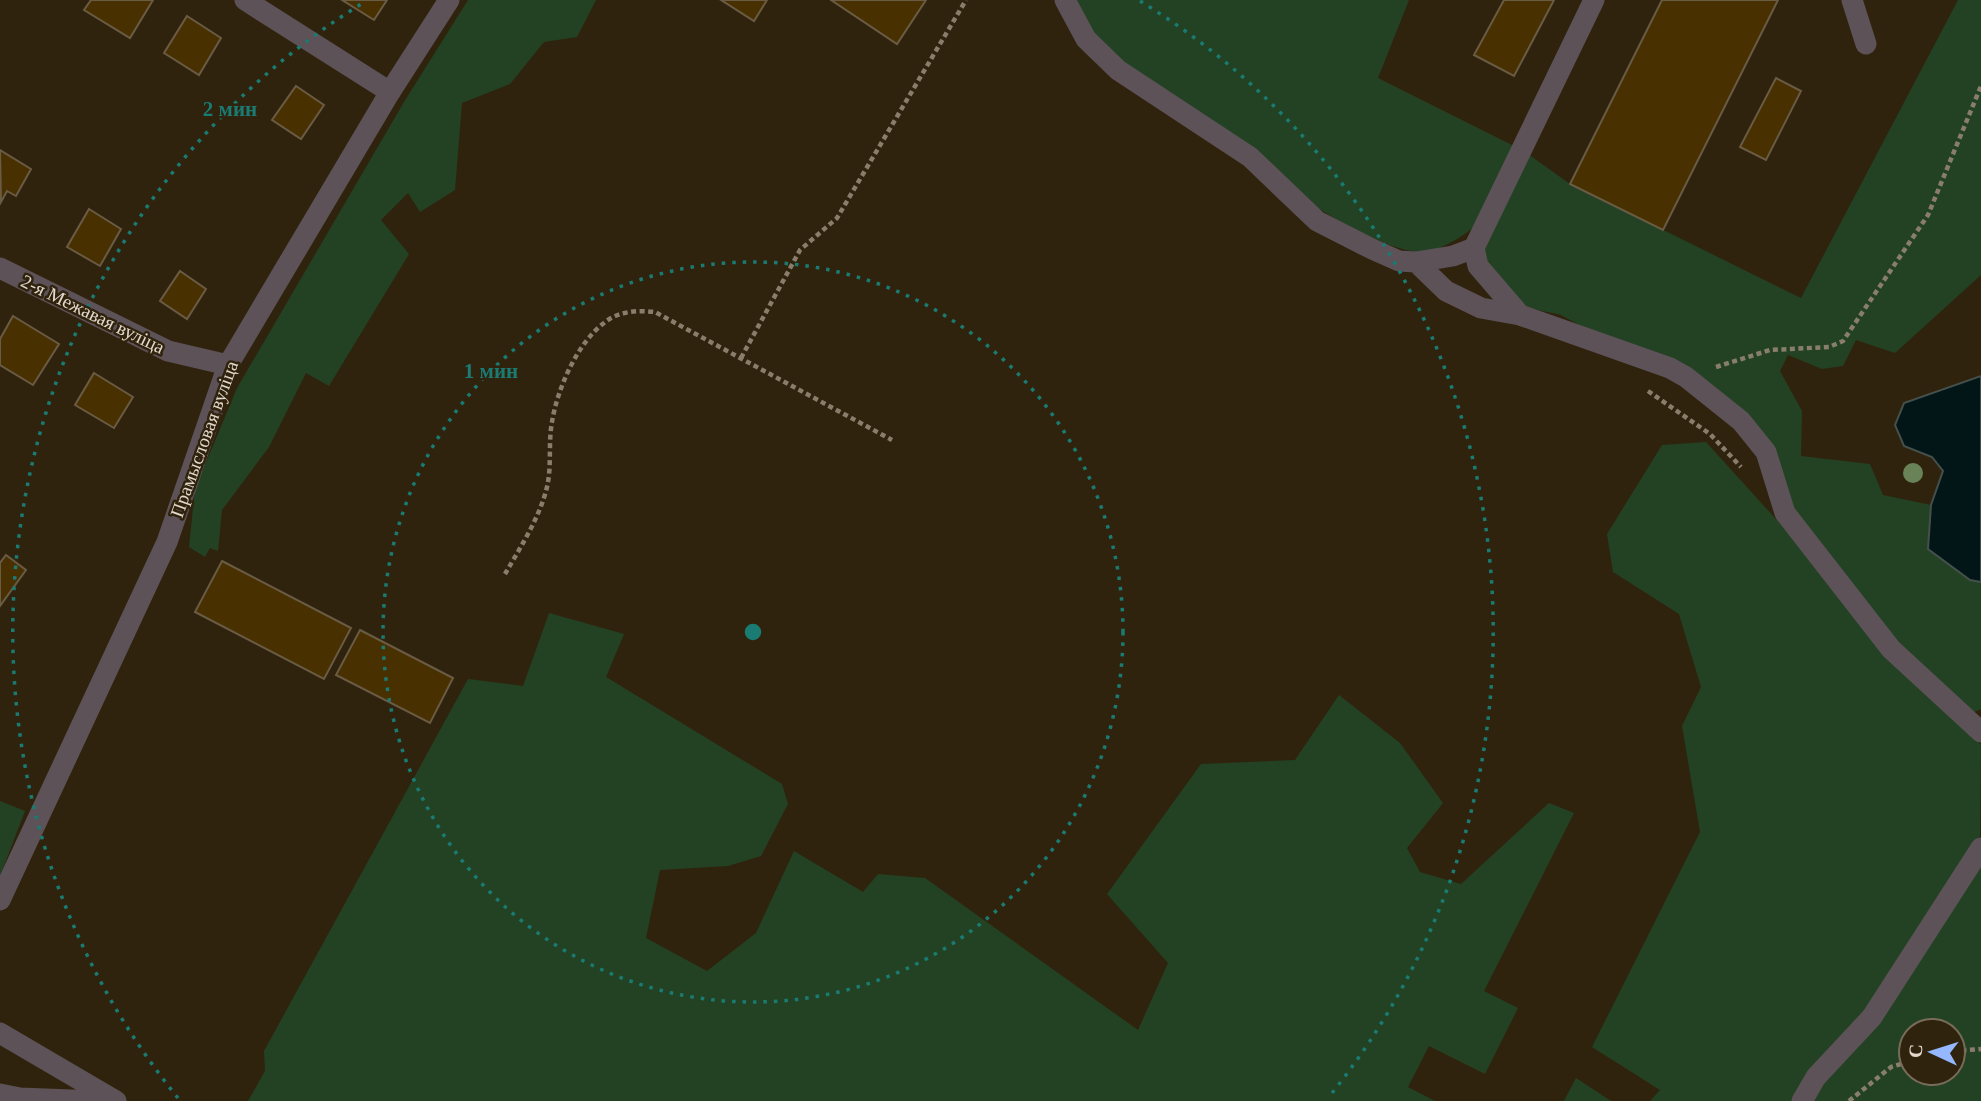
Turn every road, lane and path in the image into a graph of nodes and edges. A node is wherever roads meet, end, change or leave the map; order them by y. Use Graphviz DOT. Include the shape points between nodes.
graph roads {
  1 [pos="246,0"];
  2 [pos="449,0"];
  3 [pos="966,0"];
  4 [pos="1065,0"];
  5 [pos="1594,0"];
  6 [pos="1852,0"];
  7 [pos="1866,44"];
  8 [pos="1981,86"];
  9 [pos="390,92"];
  10 [pos="1474,248"];
  11 [pos="1416,262"];
  12 [pos="0,268"];
  13 [pos="1520,315"];
  14 [pos="741,358"];
  15 [pos="228,365"];
  16 [pos="1686,377"];
  17 [pos="1641,387"];
  18 [pos="892,440"];
  19 [pos="1748,474"];
  20 [pos="505,574"];
  21 [pos="1981,732"];
  22 [pos="1981,848"];
  23 [pos="0,900"];
  24 [pos="0,1033"];
  25 [pos="1897,1065"];
  26 [pos="0,1094"];
  27 [pos="97,1101"];
  28 [pos="116,1101"];
  29 [pos="1802,1101"];
  30 [pos="1849,1101"];
  1 -- 9 [label="street"];
  2 -- 9 [label="street, Прамысловая вуліца"];
  3 -- 14 [label="path" via="837,218 800,250"];
  4 -- 11 [label="street" via="1086,39 1118,70 1250,157 1317,220 1399,261"];
  5 -- 10 [label="street"];
  6 -- 7 [label="street"];
  8 -- 16 [label="path" via="1928,215 1843,341 1829,348 1770,350"];
  9 -- 15 [label="street, Прамысловая вуліца"];
  10 -- 11 [label="street"];
  10 -- 13 [label="street" via="1478,265"];
  11 -- 13 [label="street" via="1446,291 1481,308"];
  12 -- 15 [label="street, 2-я Межавая вуліца" via="168,351"];
  13 -- 16 [label="street"];
  14 -- 18 [label="path"];
  14 -- 20 [label="path" via="655,312 635,310 604,322 563,384 552,421 547,487"];
  15 -- 23 [label="street, Прамысловая вуліца" via="167,542"];
  16 -- 21 [label="street" via="1741,421 1766,452 1785,513 1891,649"];
  17 -- 19 [label="path" via="1710,434"];
  22 -- 29 [label="street" via="1872,1017 1816,1077"];
  24 -- 28 [label="street"];
  25 -- 30 [label="path"];
  26 -- 27 [label="street"];
}
